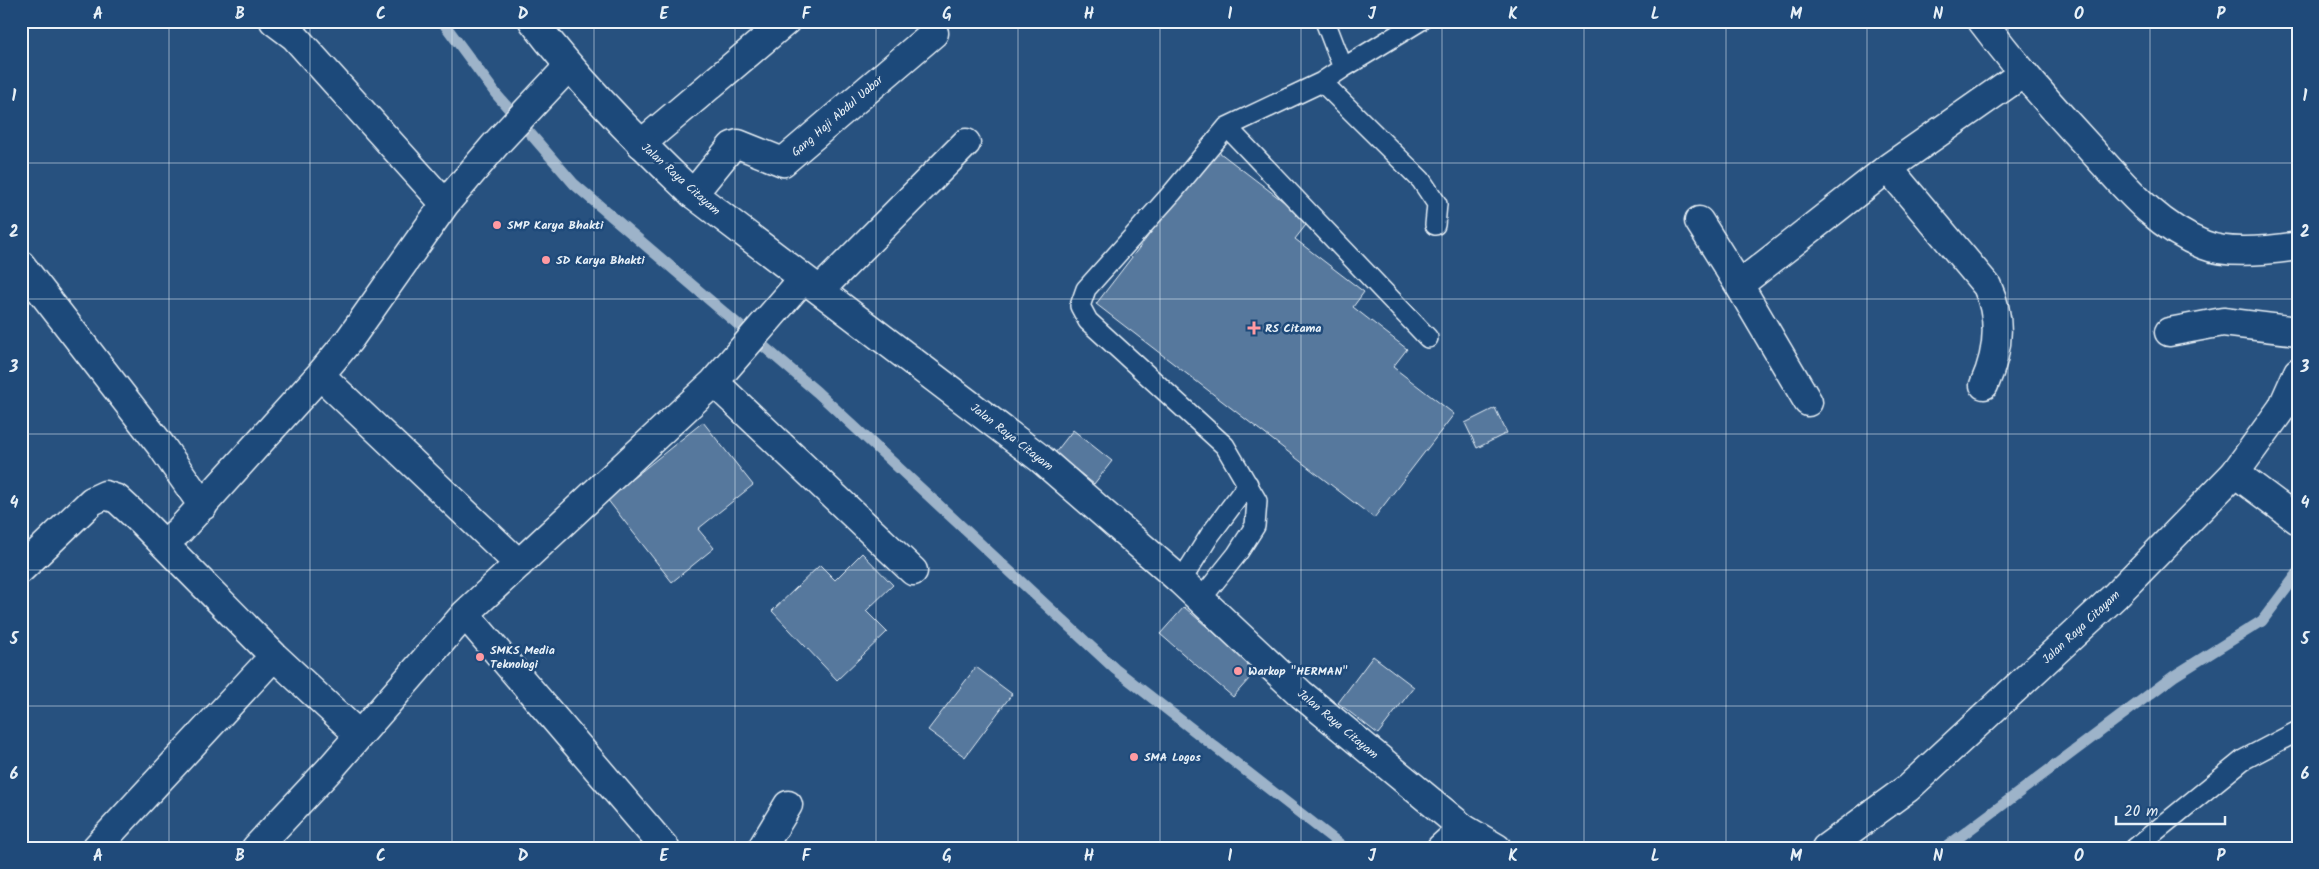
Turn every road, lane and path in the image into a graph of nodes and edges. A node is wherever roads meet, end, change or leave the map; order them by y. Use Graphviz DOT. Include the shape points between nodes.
graph roads {
  1 [pos="274,21"];
  2 [pos="533,21"];
  3 [pos="786,21"];
  4 [pos="1325,21"];
  5 [pos="1420,21"];
  6 [pos="1982,21"];
  7 [pos="934,33"];
  8 [pos="568,67"];
  9 [pos="1343,68"];
  10 [pos="2022,74"];
  11 [pos="1322,82"];
  12 [pos="1227,127"];
  13 [pos="966,143"];
  14 [pos="640,144"];
  15 [pos="1888,168"];
  16 [pos="693,194"];
  17 [pos="446,204"];
  18 [pos="1699,221"];
  19 [pos="1435,225"];
  20 [pos="2298,246"];
  21 [pos="21,265"];
  22 [pos="1739,285"];
  23 [pos="803,289"];
  24 [pos="2298,331"];
  25 [pos="2169,332"];
  26 [pos="1428,338"];
  27 [pos="2298,372"];
  28 [pos="721,373"];
  29 [pos="320,375"];
  30 [pos="1984,385"];
  31 [pos="1808,402"];
  32 [pos="2234,473"];
  33 [pos="1248,484"];
  34 [pos="203,506"];
  35 [pos="2298,520"];
  36 [pos="165,543"];
  37 [pos="519,564"];
  38 [pos="21,568"];
  39 [pos="913,571"];
  40 [pos="1181,580"];
  41 [pos="1201,599"];
  42 [pos="465,614"];
  43 [pos="274,656"];
  44 [pos="2298,731"];
  45 [pos="359,735"];
  46 [pos="788,805"];
  47 [pos="1463,828"];
  48 [pos="96,848"];
  49 [pos="256,848"];
  50 [pos="665,848"];
  51 [pos="762,848"];
  52 [pos="1442,848"];
  53 [pos="1497,848"];
  54 [pos="1826,848"];
  55 [pos="2135,848"];
  1 -- 17 [label="street" via="294,36"];
  2 -- 8 [label="street, Jalan Raya Citayam"];
  3 -- 14 [label="street"];
  4 -- 9 [label="lane"];
  5 -- 9 [label="lane"];
  6 -- 10 [label="street"];
  7 -- 16 [label="street, Gang Haji Abdul Uabar" via="783,162 738,144 732,146"];
  8 -- 14 [label="street, Jalan Raya Citayam"];
  8 -- 17 [label="street" via="494,145"];
  9 -- 11 [label="lane"];
  10 -- 15 [label="street"];
  10 -- 20 [label="street" via="2134,197 2168,227 2206,246 2245,251"];
  11 -- 12 [label="lane"];
  11 -- 19 [label="lane" via="1422,180 1437,204"];
  12 -- 26 [label="lane"];
  12 -- 33 [label="lane" via="1086,289 1080,306 1088,321 1225,446"];
  13 -- 23 [label="street"];
  14 -- 16 [label="street, Jalan Raya Citayam"];
  15 -- 22 [label="street"];
  15 -- 30 [label="street" via="1987,286 1996,305 1997,342"];
  16 -- 23 [label="street, Jalan Raya Citayam"];
  17 -- 29 [label="street" via="349,340"];
  18 -- 22 [label="street"];
  21 -- 34 [label="street" via="162,447"];
  22 -- 31 [label="street"];
  23 -- 28 [label="street"];
  23 -- 40 [label="street, Jalan Raya Citayam" via="1042,459"];
  24 -- 25 [label="street" via="2224,322"];
  27 -- 32 [label="street, Jalan Raya Citayam" via="2282,408"];
  28 -- 37 [label="street"];
  28 -- 39 [label="street"];
  29 -- 34 [label="street"];
  29 -- 37 [label="street"];
  32 -- 35 [label="street"];
  32 -- 54 [label="street, Jalan Raya Citayam" via="2115,596 1908,788"];
  33 -- 40 [label="lane"];
  33 -- 41 [label="lane" via="1257,501 1255,526"];
  34 -- 36 [label="street"];
  36 -- 38 [label="street" via="117,499 105,495 86,506"];
  36 -- 43 [label="street"];
  37 -- 42 [label="street"];
  40 -- 41 [label="street, Jalan Raya Citayam"];
  41 -- 47 [label="street, Jalan Raya Citayam" via="1301,694"];
  42 -- 45 [label="street"];
  42 -- 50 [label="street"];
  43 -- 45 [label="street"];
  43 -- 48 [label="street"];
  44 -- 55 [label="lane" via="2243,760"];
  45 -- 49 [label="street"];
  46 -- 51 [label="street"];
  47 -- 52 [label="street"];
  47 -- 53 [label="street, Jalan Raya Citayam"];
}
